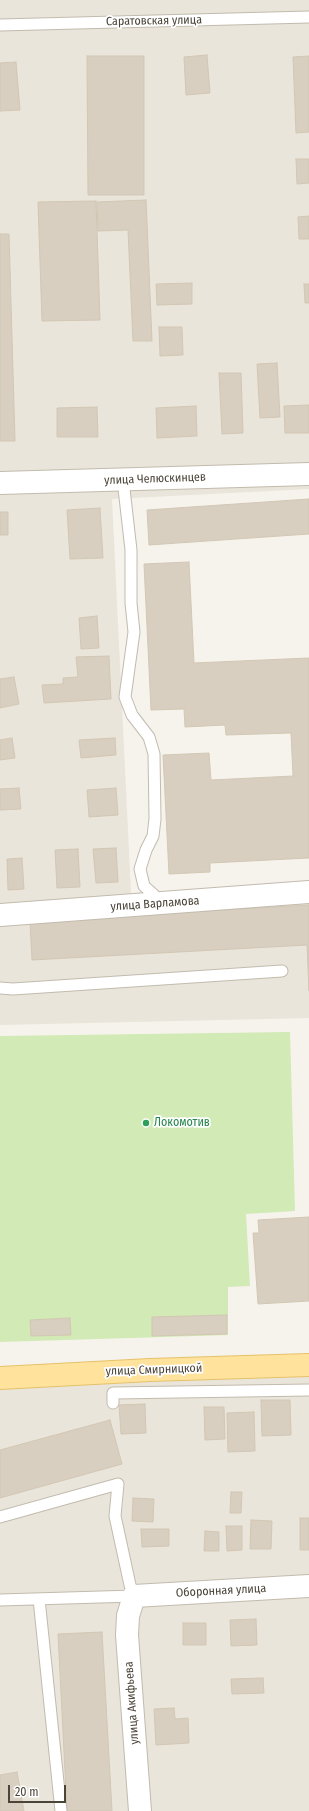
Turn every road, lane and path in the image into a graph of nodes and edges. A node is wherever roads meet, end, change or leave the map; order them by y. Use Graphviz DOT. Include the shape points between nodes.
graph roads {
  1 [pos="309,17"];
  2 [pos="0,25"];
  3 [pos="309,474"];
  4 [pos="123,480"];
  5 [pos="0,483"];
  6 [pos="309,892"];
  7 [pos="164,903"];
  8 [pos="2,918"];
  9 [pos="282,970"];
  10 [pos="0,988"];
  11 [pos="309,1365"];
  12 [pos="0,1378"];
  13 [pos="309,1390"];
  14 [pos="113,1403"];
  15 [pos="0,1517"];
  16 [pos="309,1586"];
  17 [pos="134,1596"];
  18 [pos="39,1599"];
  19 [pos="0,1600"];
  20 [pos="61,1811"];
  21 [pos="140,1811"];
  1 -- 2 [label="lane, Саратовская улица"];
  3 -- 4 [label="street, улица Челюскинцев"];
  4 -- 5 [label="street, улица Челюскинцев"];
  4 -- 7 [label="lane" via="131,550 134,632 125,697 132,715 149,737 154,754 153,836 140,868 144,886"];
  6 -- 7 [label="street, улица Варламова"];
  7 -- 8 [label="street, улица Варламова"];
  9 -- 10 [label="lane"];
  11 -- 12 [label="main road, улица Смирницкой"];
  13 -- 14 [label="lane" via="113,1393"];
  15 -- 17 [label="lane" via="118,1484 114,1516"];
  16 -- 17 [label="street, Оборонная улица"];
  17 -- 18 [label="lane"];
  17 -- 21 [label="street, улица Акифьева" via="128,1616 127,1635"];
  18 -- 19 [label="lane"];
  18 -- 20 [label="lane"];
}
